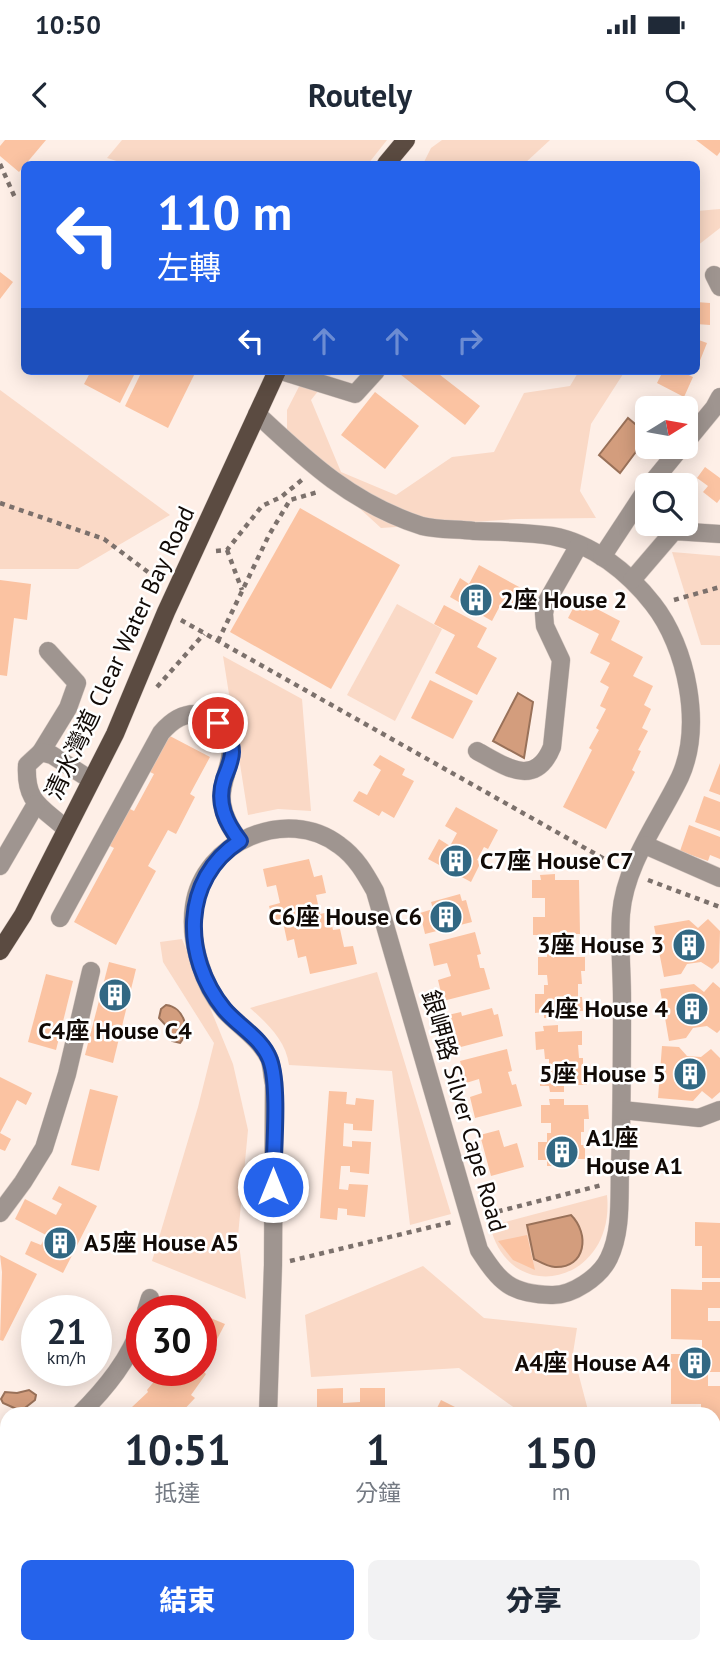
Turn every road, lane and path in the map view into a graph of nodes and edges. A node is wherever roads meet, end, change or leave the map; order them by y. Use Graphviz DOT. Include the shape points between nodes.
graph roads {
  1 [pos="406,140"];
  2 [pos="388,161"];
  3 [pos="0,164"];
  4 [pos="16,200"];
  5 [pos="277,375"];
  6 [pos="292,375"];
  7 [pos="372,375"];
  8 [pos="720,397"];
  9 [pos="257,414"];
  10 [pos="698,428"];
  11 [pos="671,459"];
  12 [pos="317,469"];
  13 [pos="659,473"];
  14 [pos="340,487"];
  15 [pos="0,503"];
  16 [pos="635,506"];
  17 [pos="720,534"];
  18 [pos="579,545"];
  19 [pos="227,550"];
  20 [pos="193,554"];
  21 [pos="602,557"];
  22 [pos="632,580"];
  23 [pos="720,587"];
  24 [pos="242,590"];
  25 [pos="174,593"];
  26 [pos="698,593"];
  27 [pos="166,612"];
  28 [pos="218,641"];
  29 [pos="48,651"];
  30 [pos="477,751"];
  31 [pos="41,752"];
  32 [pos="91,780"];
  33 [pos="36,804"];
  34 [pos="66,829"];
  35 [pos="240,841"];
  36 [pos="645,845"];
  37 [pos="0,866"];
  38 [pos="630,874"];
  39 [pos="720,877"];
  40 [pos="720,907"];
  41 [pos="60,918"];
  42 [pos="0,951"];
  43 [pos="91,971"];
  44 [pos="622,1110"];
  45 [pos="720,1110"];
  46 [pos="620,1181"];
  47 [pos="0,1213"];
  48 [pos="470,1218"];
  49 [pos="273,1265"];
  50 [pos="126,1357"];
  51 [pos="87,1407"];
  52 [pos="268,1407"];
  1 -- 2 [label="main road"];
  3 -- 4 [label="path"];
  5 -- 9 [label="main road, 清水灣道 Clear Water Bay Road"];
  6 -- 7 [label="street" via="355,394"];
  8 -- 10 [label="street"];
  9 -- 12 [label="street, 銀岬路 Silver Cape Road"];
  9 -- 20 [label="main road, 清水灣道 Clear Water Bay Road"];
  11 -- 13 [label="street"];
  12 -- 14 [label="street, 銀岬路 Silver Cape Road"];
  12 -- 19 [label="path" via="262,506"];
  14 -- 18 [label="street, 銀岬路 Silver Cape Road" via="391,515 427,527 554,536"];
  14 -- 24 [label="path" via="290,500"];
  15 -- 25 [label="path" via="104,539"];
  16 -- 21 [label="street"];
  17 -- 22 [label="street" via="674,531"];
  18 -- 21 [label="street, 銀岬路 Silver Cape Road"];
  18 -- 30 [label="street" via="544,614 561,660 547,759 526,772"];
  19 -- 20 [label="path" via="209,548"];
  19 -- 24 [label="path"];
  20 -- 25 [label="main road, 清水灣道 Clear Water Bay Road"];
  21 -- 22 [label="street, 銀岬路 Silver Cape Road"];
  22 -- 36 [label="street, 銀岬路 Silver Cape Road" via="655,606 674,640 691,716 682,773"];
  23 -- 26 [label="path"];
  24 -- 28 [label="path"];
  25 -- 27 [label="main road, 清水灣道 Clear Water Bay Road"];
  27 -- 28 [label="path"];
  27 -- 32 [label="main road, 清水灣道 Clear Water Bay Road"];
  28 -- 38 [label="path"];
  29 -- 31 [label="street" via="77,683 68,708"];
  31 -- 32 [label="street"];
  31 -- 33 [label="street" via="27,765 26,786"];
  32 -- 34 [label="main road, 清水灣道 Clear Water Bay Road"];
  33 -- 34 [label="street"];
  33 -- 37 [label="street"];
  34 -- 42 [label="main road, 清水灣道 Clear Water Bay Road"];
  35 -- 41 [label="street" via="223,814 221,799 232,752 228,736 204,715 187,714 161,733"];
  35 -- 48 [label="street, 銀岬路 Silver Cape Road" via="279,828 310,831 337,843 360,864 375,891"];
  35 -- 49 [label="street, 銀岬路 Silver Cape Road" via="224,852 205,876 194,904 194,935 210,988 270,1059 274,1084"];
  36 -- 38 [label="street, 銀岬路 Silver Cape Road"];
  36 -- 39 [label="street"];
  38 -- 40 [label="path"];
  38 -- 44 [label="street, 銀岬路 Silver Cape Road" via="621,913"];
  43 -- 47 [label="street" via="44,1148"];
  44 -- 45 [label="street" via="699,1118"];
  44 -- 46 [label="street, 銀岬路 Silver Cape Road"];
  46 -- 48 [label="path"];
  46 -- 48 [label="street, 銀岬路 Silver Cape Road" via="618,1229 608,1260 587,1284 557,1296 524,1293 497,1277 479,1250"];
  48 -- 49 [label="path"];
  49 -- 52 [label="street, 銀岬路 Silver Cape Road"];
  50 -- 51 [label="street"];
}
